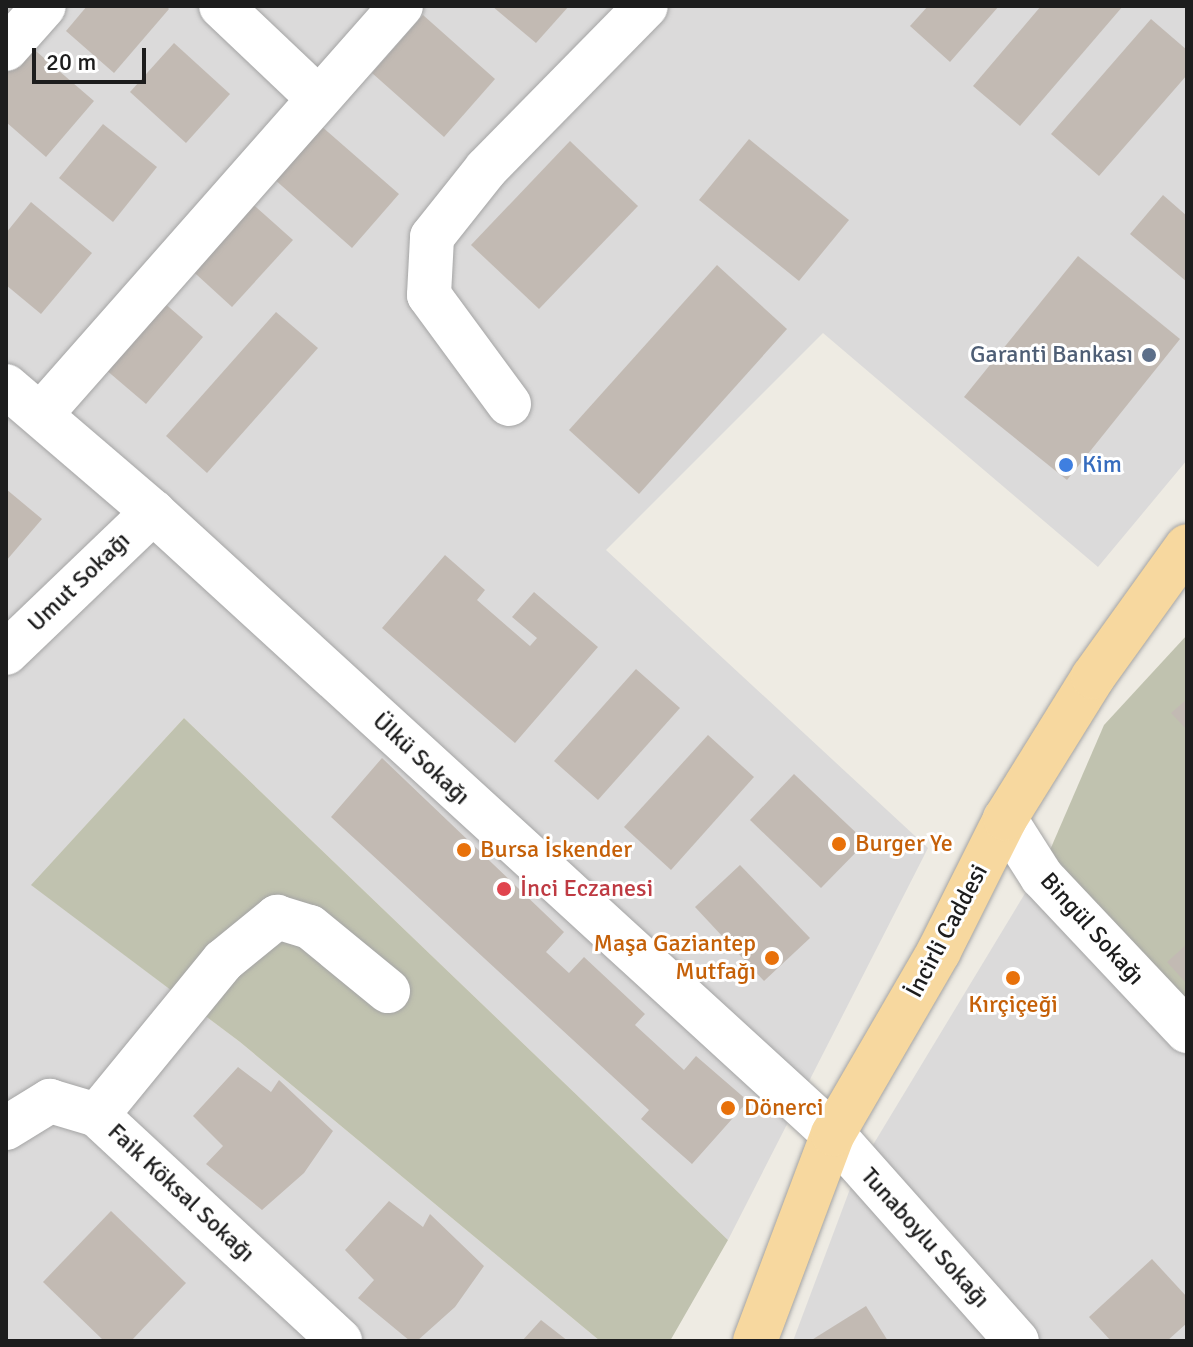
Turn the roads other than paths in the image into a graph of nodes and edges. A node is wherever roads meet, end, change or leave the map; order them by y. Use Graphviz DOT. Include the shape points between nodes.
graph roads {
  1 [pos="44,6"];
  2 [pos="221,6"];
  3 [pos="401,6"];
  4 [pos="646,6"];
  5 [pos="6,49"];
  6 [pos="316,96"];
  7 [pos="6,386"];
  8 [pos="509,404"];
  9 [pos="41,414"];
  10 [pos="153,512"];
  11 [pos="1186,551"];
  12 [pos="6,653"];
  13 [pos="1005,819"];
  14 [pos="388,991"];
  15 [pos="1187,1031"];
  16 [pos="97,1115"];
  17 [pos="6,1128"];
  18 [pos="833,1134"];
  19 [pos="340,1341"];
  20 [pos="755,1341"];
  21 [pos="1017,1341"];
  1 -- 5 [label="street"];
  2 -- 6 [label="street"];
  3 -- 6 [label="street"];
  4 -- 8 [label="street" via="486,169 432,237 429,295"];
  6 -- 9 [label="street"];
  7 -- 9 [label="street, Ülkü Sokağı"];
  9 -- 10 [label="street, Ülkü Sokağı"];
  10 -- 12 [label="street, Umut Sokağı"];
  10 -- 18 [label="street, Ülkü Sokağı"];
  11 -- 13 [label="main road, İncirli Caddesi" via="1093,677"];
  13 -- 15 [label="street, Bingül Sokağı" via="1042,877"];
  13 -- 18 [label="main road, İncirli Caddesi" via="939,951"];
  14 -- 16 [label="street" via="310,927 277,917 223,961"];
  16 -- 17 [label="street, Faik Köksal Sokağı" via="50,1101"];
  16 -- 19 [label="street, Faik Köksal Sokağı"];
  18 -- 20 [label="main road, İncirli Caddesi"];
  18 -- 21 [label="street, Tunaboylu Sokağı"];
}
